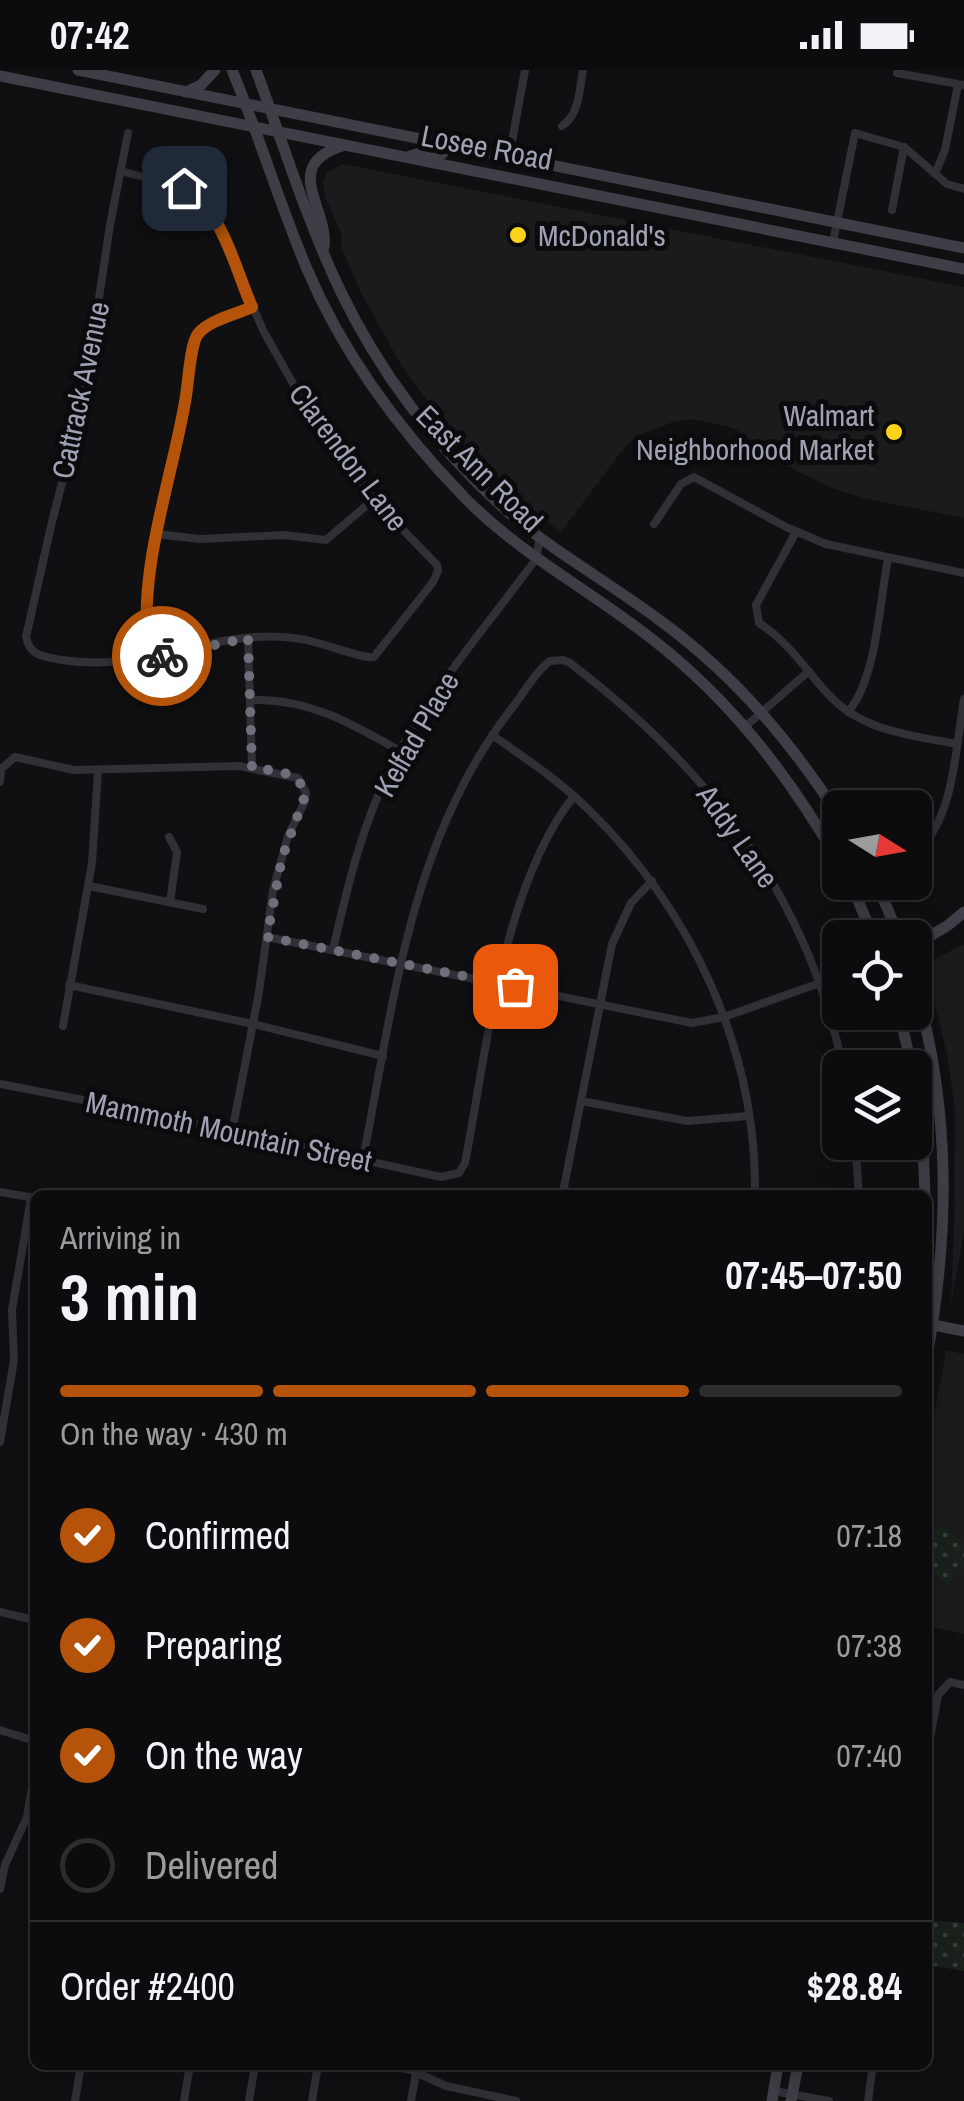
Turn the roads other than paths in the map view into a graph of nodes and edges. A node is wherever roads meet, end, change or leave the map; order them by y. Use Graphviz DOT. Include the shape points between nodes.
graph roads {
  1 [pos="78,70"];
  2 [pos="215,70"];
  3 [pos="232,70"];
  4 [pos="256,70"];
  5 [pos="525,70"];
  6 [pos="583,70"];
  7 [pos="897,74"];
  8 [pos="0,76"];
  9 [pos="961,85"];
  10 [pos="186,92"];
  11 [pos="246,104"];
  12 [pos="271,110"];
  13 [pos="254,126"];
  14 [pos="562,126"];
  15 [pos="279,132"];
  16 [pos="128,133"];
  17 [pos="344,145"];
  18 [pos="451,146"];
  19 [pos="904,148"];
  20 [pos="406,157"];
  21 [pos="509,158"];
  22 [pos="476,170"];
  23 [pos="121,171"];
  24 [pos="935,174"];
  25 [pos="964,190"];
  26 [pos="892,210"];
  27 [pos="837,223"];
  28 [pos="833,242"];
  29 [pos="964,248"];
  30 [pos="324,252"];
  31 [pos="964,269"];
  32 [pos="252,307"];
  33 [pos="371,347"];
  34 [pos="354,357"];
  35 [pos="374,500"];
  36 [pos="654,524"];
  37 [pos="796,532"];
  38 [pos="156,534"];
  39 [pos="540,537"];
  40 [pos="888,558"];
  41 [pos="536,559"];
  42 [pos="964,573"];
  43 [pos="248,638"];
  44 [pos="149,659"];
  45 [pos="810,671"];
  46 [pos="964,699"];
  47 [pos="252,700"];
  48 [pos="848,712"];
  49 [pos="760,714"];
  50 [pos="746,726"];
  51 [pos="492,735"];
  52 [pos="956,744"];
  53 [pos="400,752"];
  54 [pos="252,768"];
  55 [pos="98,771"];
  56 [pos="0,782"];
  57 [pos="822,792"];
  58 [pos="574,796"];
  59 [pos="822,834"];
  60 [pos="932,834"];
  61 [pos="169,837"];
  62 [pos="652,881"];
  63 [pos="89,886"];
  64 [pos="170,902"];
  65 [pos="202,909"];
  66 [pos="964,912"];
  67 [pos="267,937"];
  68 [pos="932,937"];
  69 [pos="333,950"];
  70 [pos="402,964"];
  71 [pos="500,983"];
  72 [pos="820,984"];
  73 [pos="69,986"];
  74 [pos="600,1002"];
  75 [pos="724,1017"];
  76 [pos="253,1024"];
  77 [pos="63,1026"];
  78 [pos="926,1030"];
  79 [pos="838,1050"];
  80 [pos="383,1056"];
  81 [pos="0,1084"];
  82 [pos="581,1101"];
  83 [pos="749,1116"];
  84 [pos="232,1132"];
  85 [pos="363,1159"];
  86 [pos="856,1160"];
  87 [pos="924,1160"];
  88 [pos="565,1190"];
  89 [pos="755,1190"];
  90 [pos="859,1190"];
  91 [pos="925,1190"];
  92 [pos="0,1192"];
  93 [pos="30,1197"];
  94 [pos="30,1214"];
  95 [pos="932,1311"];
  96 [pos="932,1325"];
  97 [pos="964,1332"];
  98 [pos="0,1442"];
  99 [pos="0,1612"];
  100 [pos="30,1619"];
  101 [pos="964,1685"];
  102 [pos="0,1730"];
  103 [pos="932,1733"];
  104 [pos="30,1739"];
  105 [pos="30,1796"];
  106 [pos="0,1889"];
  107 [pos="80,2070"];
  108 [pos="189,2070"];
  109 [pos="254,2070"];
  110 [pos="317,2070"];
  111 [pos="408,2070"];
  112 [pos="777,2070"];
  113 [pos="797,2070"];
  114 [pos="871,2070"];
  115 [pos="416,2072"];
  116 [pos="773,2096"];
  117 [pos="792,2098"];
  118 [pos="75,2101"];
  119 [pos="184,2101"];
  120 [pos="249,2101"];
  121 [pos="312,2101"];
  122 [pos="411,2101"];
  123 [pos="516,2101"];
  124 [pos="830,2101"];
  125 [pos="868,2101"];
  1 -- 10 [label="main road, Losee Road"];
  2 -- 10 [label="main road"];
  3 -- 11 [label="main road, East Ann Road"];
  4 -- 12 [label="main road, East Ann Road"];
  5 -- 21 [label="street"];
  6 -- 14 [label="street" via="576,110"];
  7 -- 9 [label="street"];
  8 -- 13 [label="main road, Losee Road"];
  9 -- 24 [label="street"];
  10 -- 11 [label="main road, Losee Road"];
  11 -- 12 [label="main road, Losee Road"];
  11 -- 13 [label="main road, East Ann Road"];
  12 -- 15 [label="main road, East Ann Road"];
  12 -- 18 [label="main road, Losee Road"];
  13 -- 15 [label="main road, Losee Road"];
  13 -- 34 [label="main road, East Ann Road" via="307,269"];
  15 -- 17 [label="main road, Losee Road"];
  15 -- 30 [label="main road, East Ann Road"];
  16 -- 23 [label="street, Cattrack Avenue"];
  17 -- 20 [label="main road, Losee Road"];
  17 -- 30 [label="main road" via="324,154 310,175 326,232"];
  18 -- 20 [label="main road" via="444,153"];
  18 -- 21 [label="main road, Losee Road"];
  19 -- 24 [label="street"];
  19 -- 26 [label="street"];
  19 -- 27 [label="street" via="854,133"];
  20 -- 22 [label="main road, Losee Road"];
  21 -- 22 [label="main road" via="503,166"];
  21 -- 27 [label="main road, Losee Road"];
  22 -- 28 [label="main road, Losee Road"];
  23 -- 32 [label="street, Clarendon Lane" via="172,183 200,198 218,224"];
  23 -- 44 [label="street, Cattrack Avenue" via="84,397 26,638 38,656 119,664"];
  24 -- 25 [label="street"];
  27 -- 28 [label="street"];
  27 -- 29 [label="main road, Losee Road"];
  28 -- 31 [label="main road, Losee Road"];
  30 -- 33 [label="main road, East Ann Road"];
  32 -- 35 [label="street, Clarendon Lane" via="308,410"];
  32 -- 38 [label="street" via="204,329 194,342"];
  33 -- 34 [label="main road"];
  33 -- 39 [label="main road, East Ann Road" via="449,453"];
  34 -- 41 [label="main road, East Ann Road" via="433,463"];
  35 -- 38 [label="street" via="326,540"];
  35 -- 43 [label="street, Clarendon Lane" via="438,571 390,639 363,660 302,639"];
  36 -- 37 [label="street" via="681,484 694,477"];
  37 -- 40 [label="street"];
  37 -- 45 [label="street" via="756,611 758,622"];
  38 -- 44 [label="street" via="146,606"];
  39 -- 41 [label="street, Kelfad Place"];
  39 -- 49 [label="main road, East Ann Road" via="673,630"];
  40 -- 42 [label="street"];
  40 -- 48 [label="street" via="868,670"];
  41 -- 50 [label="main road, East Ann Road" via="650,637"];
  41 -- 53 [label="street, Kelfad Place"];
  43 -- 44 [label="street"];
  43 -- 47 [label="street"];
  45 -- 48 [label="street"];
  45 -- 49 [label="street"];
  46 -- 52 [label="street"];
  47 -- 53 [label="street" via="327,713"];
  47 -- 54 [label="street"];
  48 -- 52 [label="street" via="884,729"];
  49 -- 50 [label="street"];
  49 -- 57 [label="main road, East Ann Road"];
  50 -- 59 [label="main road, East Ann Road"];
  51 -- 58 [label="street"];
  51 -- 70 [label="street" via="439,832"];
  51 -- 72 [label="street, Addy Lane" via="544,665 570,663 647,725 721,806 784,902"];
  52 -- 60 [label="street"];
  53 -- 69 [label="street, Kelfad Place" via="364,832"];
  54 -- 55 [label="street"];
  54 -- 67 [label="street" via="292,774 305,800 282,858"];
  55 -- 56 [label="street" via="15,758 2,768"];
  55 -- 63 [label="street"];
  58 -- 62 [label="street"];
  58 -- 71 [label="street" via="528,880"];
  61 -- 64 [label="street" via="178,852"];
  62 -- 74 [label="street" via="618,928"];
  62 -- 75 [label="street"];
  63 -- 64 [label="street"];
  63 -- 73 [label="street"];
  64 -- 65 [label="street"];
  66 -- 68 [label="main road"];
  67 -- 69 [label="street"];
  67 -- 76 [label="street"];
  69 -- 70 [label="street"];
  70 -- 71 [label="street"];
  70 -- 80 [label="street"];
  71 -- 74 [label="street"];
  71 -- 85 [label="street, Mammoth Mountain Street" via="465,1163 457,1175"];
  72 -- 75 [label="street"];
  72 -- 79 [label="street, Addy Lane"];
  73 -- 76 [label="street"];
  73 -- 77 [label="street"];
  74 -- 75 [label="street" via="692,1022"];
  74 -- 82 [label="street"];
  75 -- 83 [label="street"];
  76 -- 80 [label="street"];
  76 -- 84 [label="street"];
  78 -- 95 [label="main road" via="944,1145 944,1228"];
  80 -- 85 [label="street"];
  81 -- 84 [label="street, Mammoth Mountain Street"];
  82 -- 83 [label="street" via="667,1119"];
  82 -- 88 [label="street"];
  83 -- 89 [label="street"];
  84 -- 85 [label="street, Mammoth Mountain Street"];
  86 -- 90 [label="street"];
  87 -- 91 [label="main road"];
  92 -- 93 [label="street"];
  94 -- 98 [label="street" via="12,1310 14,1360"];
  96 -- 97 [label="main road"];
  99 -- 100 [label="street"];
  101 -- 103 [label="street" via="946,1685 938,1695"];
  102 -- 104 [label="street"];
  105 -- 106 [label="street"];
  107 -- 118 [label="street"];
  108 -- 119 [label="street"];
  109 -- 120 [label="street"];
  110 -- 121 [label="street"];
  111 -- 115 [label="street"];
  112 -- 116 [label="main road"];
  113 -- 117 [label="main road"];
  114 -- 125 [label="street"];
  115 -- 122 [label="street"];
  115 -- 123 [label="street" via="446,2086"];
  116 -- 117 [label="street"];
  117 -- 124 [label="street"];
}
